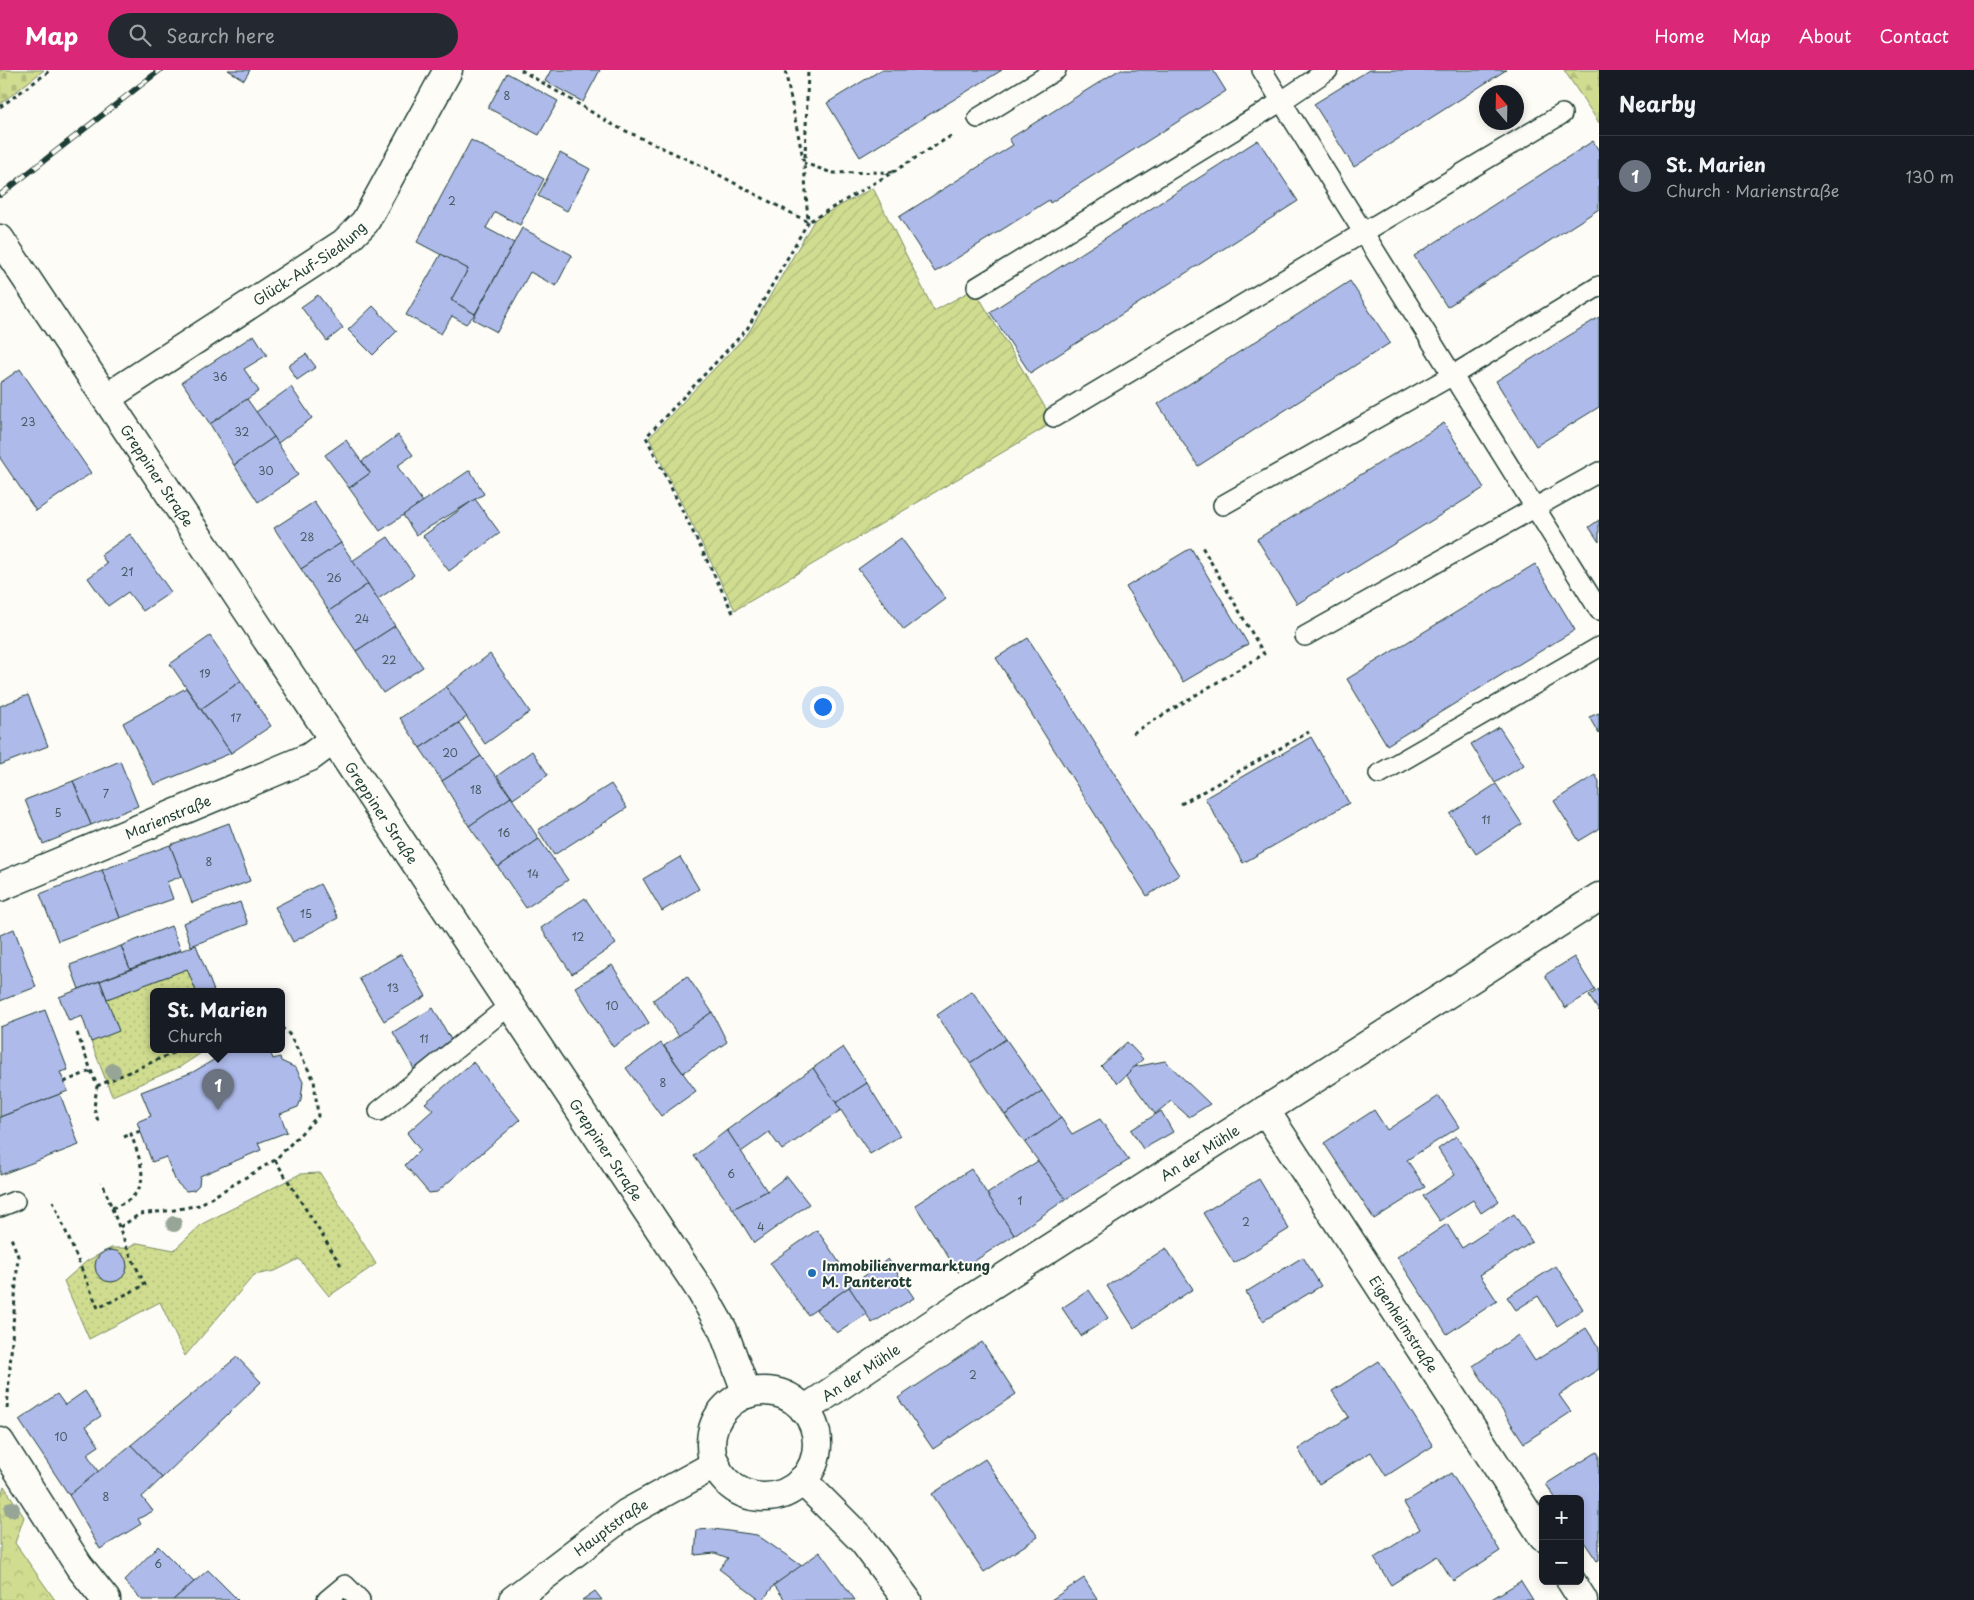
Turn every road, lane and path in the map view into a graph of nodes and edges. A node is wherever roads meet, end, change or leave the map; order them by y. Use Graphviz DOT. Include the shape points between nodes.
graph roads {
  1 [pos="51,70"];
  2 [pos="448,70"];
  3 [pos="521,70"];
  4 [pos="785,70"];
  5 [pos="808,70"];
  6 [pos="1056,70"];
  7 [pos="1262,70"];
  8 [pos="1328,70"];
  9 [pos="1282,101"];
  10 [pos="0,107"];
  11 [pos="1562,114"];
  12 [pos="978,118"];
  13 [pos="804,163"];
  14 [pos="894,172"];
  15 [pos="808,222"];
  16 [pos="1364,232"];
  17 [pos="0,238"];
  18 [pos="1599,286"];
  19 [pos="977,288"];
  20 [pos="1453,375"];
  21 [pos="106,398"];
  22 [pos="1054,418"];
  23 [pos="1599,472"];
  24 [pos="1222,505"];
  25 [pos="1536,508"];
  26 [pos="1201,545"];
  27 [pos="1599,610"];
  28 [pos="733,613"];
  29 [pos="1305,636"];
  30 [pos="1599,646"];
  31 [pos="1309,732"];
  32 [pos="1133,733"];
  33 [pos="333,740"];
  34 [pos="1379,774"];
  35 [pos="1181,804"];
  36 [pos="0,887"];
  37 [pos="1599,897"];
  38 [pos="510,1005"];
  39 [pos="285,1031"];
  40 [pos="77,1033"];
  41 [pos="173,1053"];
  42 [pos="91,1071"];
  43 [pos="64,1082"];
  44 [pos="97,1086"];
  45 [pos="1265,1110"];
  46 [pos="379,1111"];
  47 [pos="98,1121"];
  48 [pos="140,1131"];
  49 [pos="131,1134"];
  50 [pos="124,1137"];
  51 [pos="275,1160"];
  52 [pos="102,1182"];
  53 [pos="53,1201"];
  54 [pos="112,1208"];
  55 [pos="120,1227"];
  56 [pos="9,1232"];
  57 [pos="342,1267"];
  58 [pos="747,1394"];
  59 [pos="804,1410"];
  60 [pos="2,1445"];
  61 [pos="716,1464"];
  62 [pos="802,1480"];
  63 [pos="1539,1532"];
  64 [pos="1574,1585"];
  65 [pos="106,1600"];
  66 [pos="327,1600"];
  67 [pos="360,1600"];
  68 [pos="513,1600"];
  69 [pos="908,1600"];
  70 [pos="1583,1600"];
  1 -- 10 [label="path"];
  2 -- 21 [label="street, Glück-Auf-Siedlung" via="365,222 344,243"];
  3 -- 15 [label="path" via="616,126 706,168"];
  4 -- 13 [label="path"];
  5 -- 13 [label="path"];
  6 -- 12 [label="lane"];
  7 -- 9 [label="lane"];
  8 -- 9 [label="lane"];
  9 -- 16 [label="lane"];
  9 -- 19 [label="lane"];
  11 -- 16 [label="lane"];
  12 -- 14 [label="path"];
  13 -- 14 [label="path" via="832,173"];
  13 -- 15 [label="path"];
  14 -- 15 [label="path"];
  15 -- 28 [label="path" via="747,329 646,437"];
  16 -- 20 [label="lane"];
  16 -- 22 [label="lane"];
  17 -- 21 [label="street, Greppiner Straße"];
  18 -- 20 [label="lane"];
  20 -- 24 [label="lane"];
  20 -- 25 [label="lane"];
  21 -- 33 [label="street, Greppiner Straße"];
  23 -- 25 [label="lane"];
  25 -- 27 [label="lane"];
  25 -- 29 [label="lane"];
  26 -- 32 [label="path" via="1264,654"];
  30 -- 34 [label="lane"];
  31 -- 35 [label="path"];
  33 -- 36 [label="street, Marienstraße" via="310,757"];
  33 -- 38 [label="street, Greppiner Straße"];
  37 -- 45 [label="street, An der Mühle"];
  38 -- 46 [label="lane"];
  38 -- 58 [label="street, Greppiner Straße" via="702,1293 724,1330"];
  39 -- 51 [label="path" via="314,1080 318,1116"];
  40 -- 42 [label="path"];
  41 -- 44 [label="path"];
  42 -- 43 [label="path"];
  42 -- 44 [label="path"];
  44 -- 47 [label="path" via="94,1108"];
  45 -- 59 [label="street, An der Mühle" via="959,1306"];
  45 -- 63 [label="street, Eigenheimstraße"];
  48 -- 49 [label="path"];
  49 -- 50 [label="path"];
  49 -- 54 [label="path" via="141,1163 141,1184 129,1201"];
  51 -- 55 [label="path" via="199,1205 140,1214"];
  51 -- 57 [label="path"];
  52 -- 54 [label="path"];
  53 -- 55 [label="path" via="98,1308 145,1285"];
  54 -- 55 [label="path"];
  56 -- 60 [label="path" via="18,1256"];
  58 -- 59 [label="street" via="774,1392 790,1398"];
  58 -- 61 [label="street" via="726,1408 716,1423 711,1448"];
  59 -- 62 [label="street" via="814,1426 817,1445 812,1464"];
  60 -- 65 [label="street" via="79,1566"];
  61 -- 62 [label="street" via="731,1485 754,1496 780,1494"];
  61 -- 68 [label="street, Hauptstraße" via="627,1513"];
  62 -- 69 [label="street" via="863,1541"];
  64 -- 70 [label="street"];
  66 -- 67 [label="lane" via="345,1584"];
}
